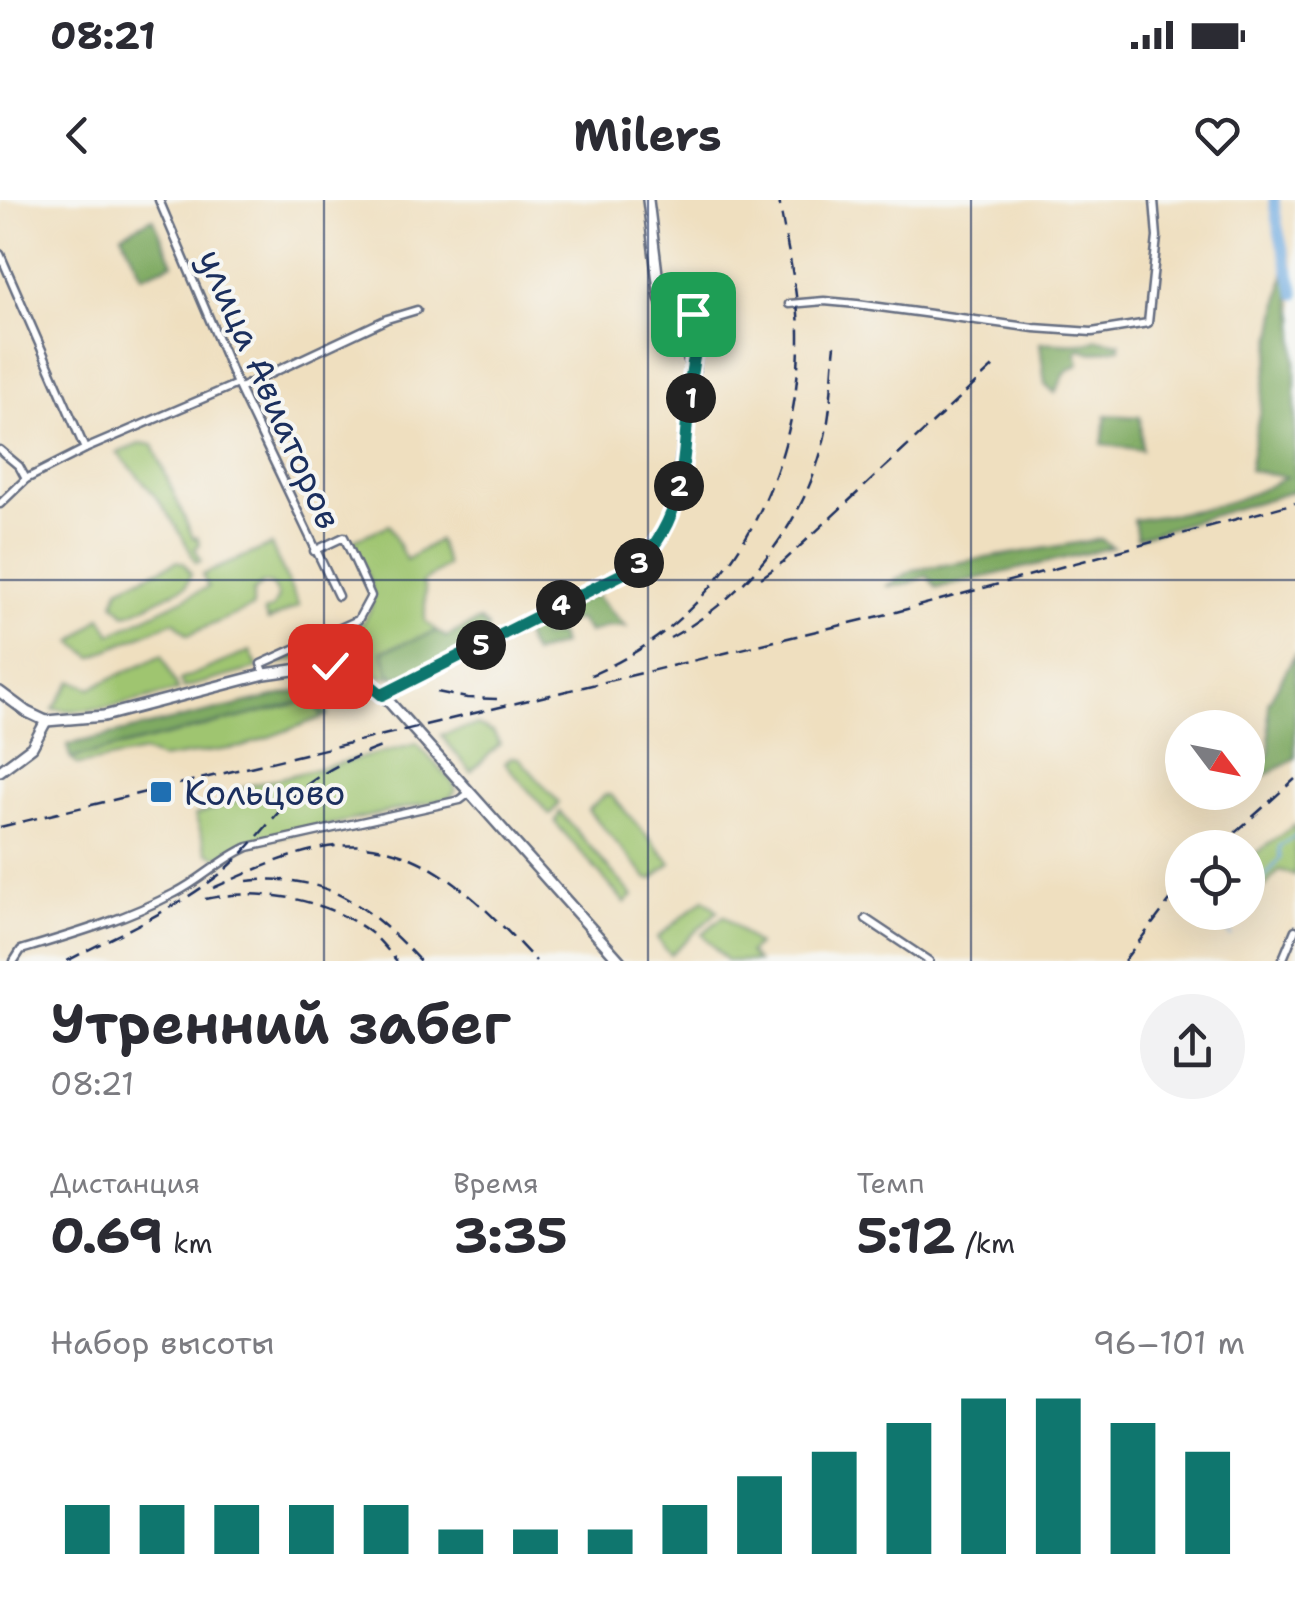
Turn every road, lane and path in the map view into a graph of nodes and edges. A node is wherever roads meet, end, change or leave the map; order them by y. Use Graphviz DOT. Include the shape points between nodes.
graph roads {
  1 [pos="159,200"];
  2 [pos="648,200"];
  3 [pos="1154,200"];
  4 [pos="0,254"];
  5 [pos="789,304"];
  6 [pos="664,308"];
  7 [pos="417,310"];
  8 [pos="680,314"];
  9 [pos="676,331"];
  10 [pos="699,335"];
  11 [pos="693,368"];
  12 [pos="238,386"];
  13 [pos="85,448"];
  14 [pos="0,450"];
  15 [pos="26,479"];
  16 [pos="0,504"];
  17 [pos="314,551"];
  18 [pos="338,596"];
  19 [pos="265,674"];
  20 [pos="0,692"];
  21 [pos="382,695"];
  22 [pos="46,722"];
  23 [pos="0,770"];
  24 [pos="468,794"];
  25 [pos="866,919"];
  26 [pos="1295,930"];
  27 [pos="14,961"];
  28 [pos="620,961"];
  29 [pos="929,961"];
  30 [pos="1282,961"];
  1 -- 12 [label="street, улица Авиаторов"];
  2 -- 6 [label="main road"];
  3 -- 5 [label="street" via="1148,323 1092,332 857,304"];
  4 -- 13 [label="street"];
  6 -- 8 [label="main road"];
  6 -- 9 [label="main road"];
  7 -- 12 [label="street"];
  8 -- 9 [label="main road"];
  8 -- 10 [label="main road" via="700,320"];
  9 -- 10 [label="main road" via="687,340"];
  9 -- 11 [label="main road"];
  10 -- 11 [label="main road"];
  11 -- 21 [label="main road" via="674,507 660,542 645,558"];
  12 -- 13 [label="street"];
  12 -- 17 [label="street, улица Авиаторов"];
  13 -- 15 [label="street"];
  14 -- 15 [label="street"];
  15 -- 16 [label="street"];
  17 -- 18 [label="street, улица Авиаторов"];
  17 -- 19 [label="street" via="344,536 369,604 358,620 261,664"];
  19 -- 21 [label="main road" via="330,666"];
  19 -- 22 [label="main road" via="104,716"];
  20 -- 22 [label="main road"];
  21 -- 24 [label="main road"];
  22 -- 23 [label="main road" via="32,748"];
  24 -- 27 [label="street" via="248,847 179,892 111,923 21,950"];
  24 -- 28 [label="main road"];
  25 -- 29 [label="street"];
  26 -- 30 [label="street"];
}
